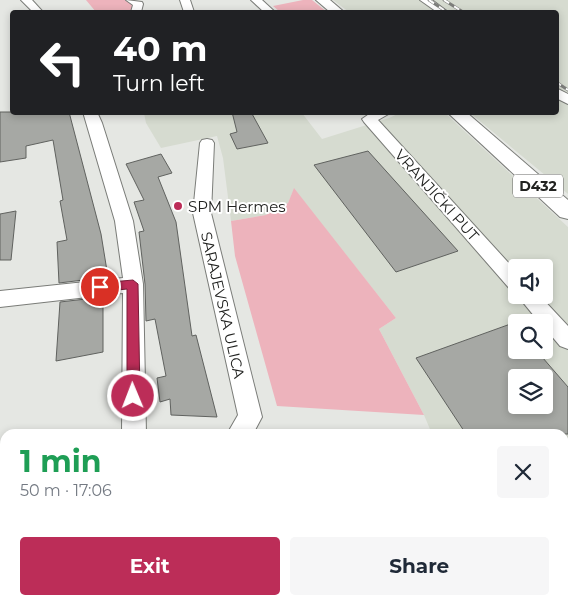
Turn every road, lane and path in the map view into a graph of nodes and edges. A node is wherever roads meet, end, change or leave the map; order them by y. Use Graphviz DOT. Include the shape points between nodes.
graph roads {
  1 [pos="26,0"];
  2 [pos="131,0"];
  3 [pos="256,0"];
  4 [pos="322,0"];
  5 [pos="425,0"];
  6 [pos="36,10"];
  7 [pos="136,10"];
  8 [pos="268,10"];
  9 [pos="334,10"];
  10 [pos="440,10"];
  11 [pos="91,115"];
  12 [pos="378,115"];
  13 [pos="458,115"];
  14 [pos="207,142"];
  15 [pos="568,212"];
  16 [pos="508,274"];
  17 [pos="133,284"];
  18 [pos="0,299"];
  19 [pos="535,304"];
  20 [pos="568,340"];
  21 [pos="134,429"];
  22 [pos="242,429"];
  1 -- 6 [label="street"];
  2 -- 7 [label="street" via="138,4"];
  3 -- 8 [label="street"];
  4 -- 9 [label="main road"];
  5 -- 10 [label="street"];
  11 -- 17 [label="street" via="124,221"];
  12 -- 16 [label="street, VRANJIČKI PUT" via="369,119"];
  13 -- 15 [label="main road, D432"];
  14 -- 22 [label="street, SARAJEVSKA ULICA" via="202,212 250,417"];
  17 -- 18 [label="street"];
  17 -- 21 [label="street"];
  19 -- 20 [label="street"];
}
